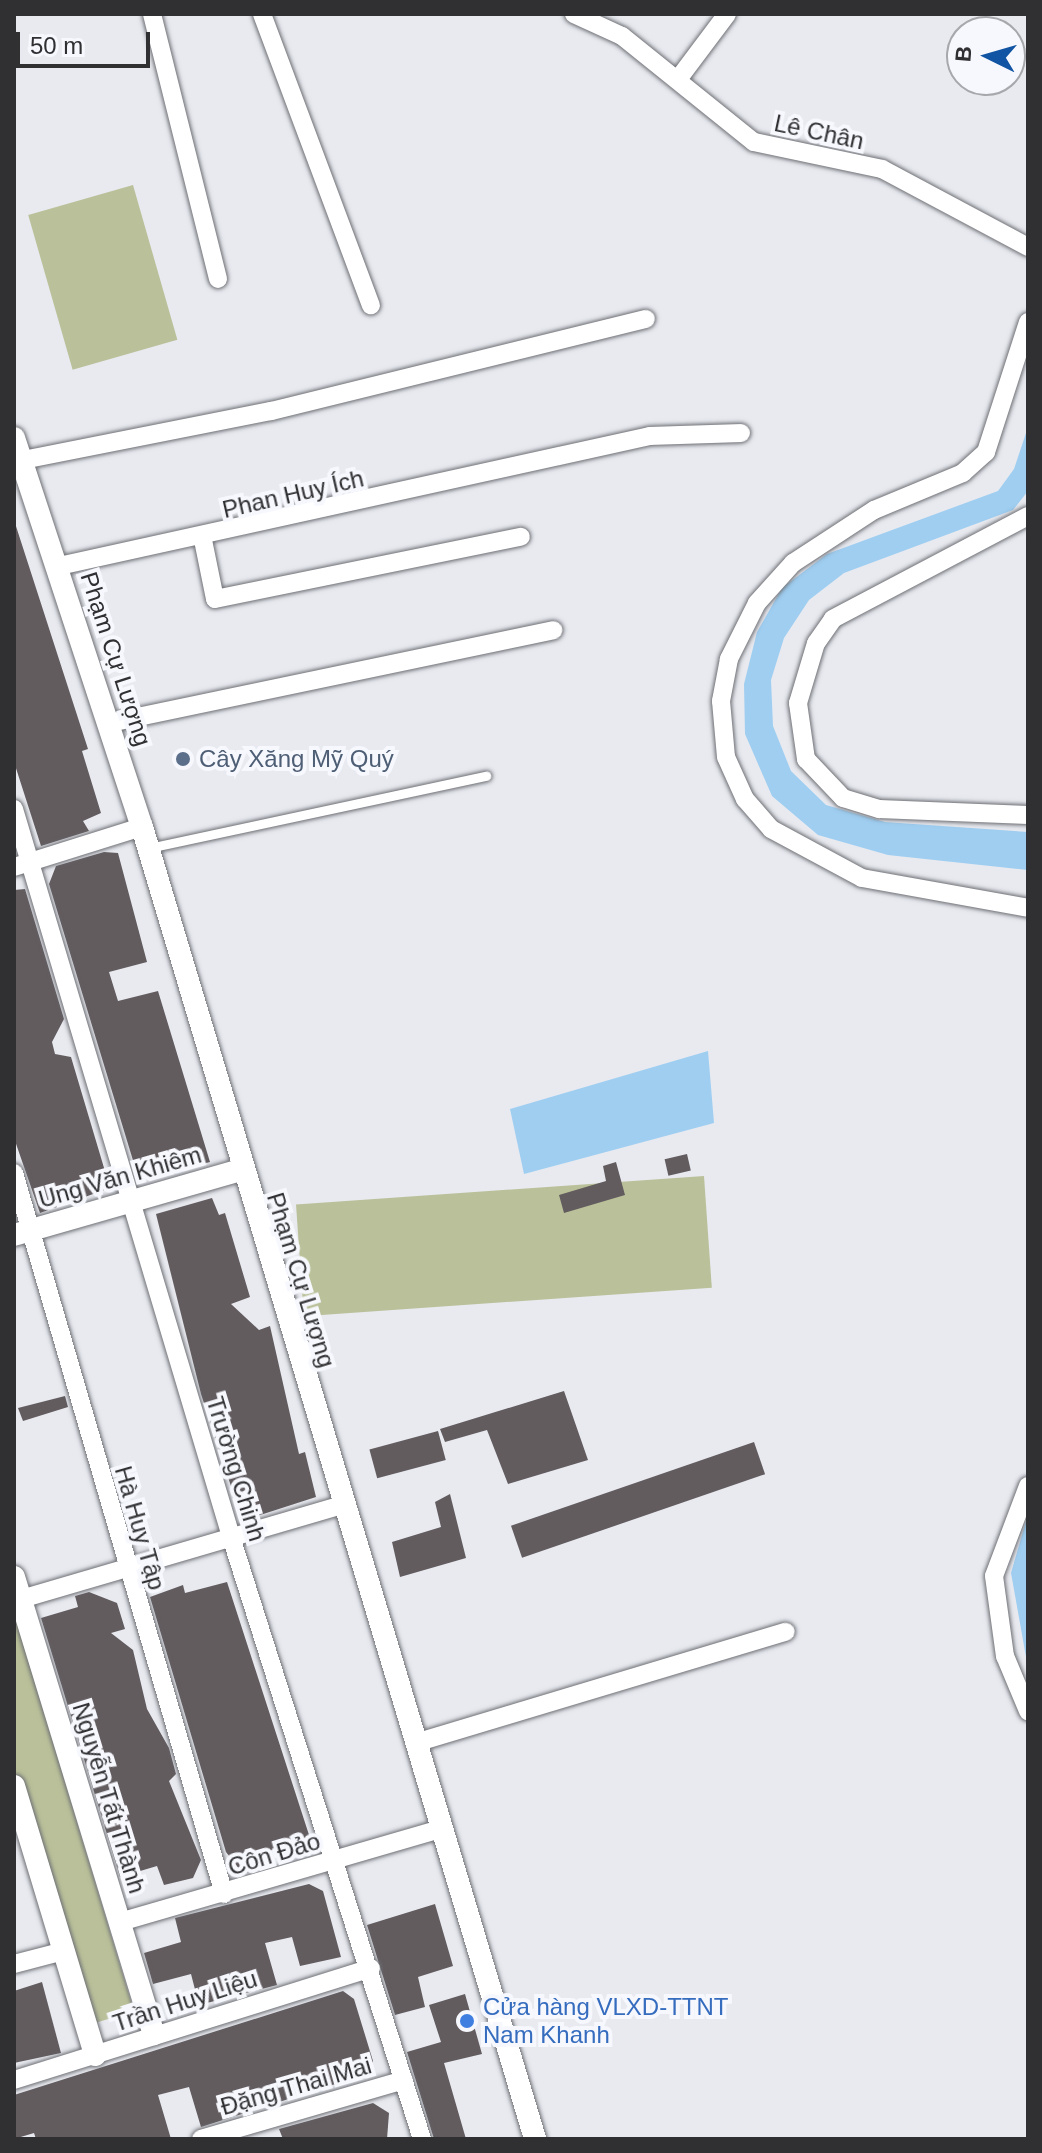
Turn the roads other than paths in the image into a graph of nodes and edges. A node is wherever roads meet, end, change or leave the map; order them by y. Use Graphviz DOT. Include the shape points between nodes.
graph roads {
  1 [pos="152,14"];
  2 [pos="262,14"];
  3 [pos="574,14"];
  4 [pos="727,14"];
  5 [pos="679,78"];
  6 [pos="1028,247"];
  7 [pos="218,279"];
  8 [pos="371,305"];
  9 [pos="646,319"];
  10 [pos="1028,322"];
  11 [pos="741,433"];
  12 [pos="14,438"];
  13 [pos="23,460"];
  14 [pos="1028,516"];
  15 [pos="521,537"];
  16 [pos="203,540"];
  17 [pos="59,566"];
  18 [pos="553,630"];
  19 [pos="109,723"];
  20 [pos="486,776"];
  21 [pos="14,809"];
  22 [pos="1028,815"];
  23 [pos="145,838"];
  24 [pos="22,865"];
  25 [pos="1028,908"];
  26 [pos="240,1170"];
  27 [pos="14,1173"];
  28 [pos="130,1202"];
  29 [pos="23,1232"];
  30 [pos="1028,1486"];
  31 [pos="343,1505"];
  32 [pos="232,1540"];
  33 [pos="127,1570"];
  34 [pos="16,1593"];
  35 [pos="786,1632"];
  36 [pos="1028,1711"];
  37 [pos="415,1743"];
  38 [pos="14,1786"];
  39 [pos="441,1829"];
  40 [pos="334,1860"];
  41 [pos="224,1894"];
  42 [pos="120,1922"];
  43 [pos="64,1951"];
  44 [pos="14,1964"];
  45 [pos="371,1968"];
  46 [pos="154,2034"];
  47 [pos="95,2055"];
  48 [pos="14,2080"];
  49 [pos="404,2080"];
  50 [pos="201,2139"];
  51 [pos="422,2139"];
  52 [pos="535,2139"];
  1 -- 7 [label="street"];
  2 -- 8 [label="street"];
  3 -- 5 [label="street, Lê Chân" via="622,36"];
  4 -- 5 [label="street"];
  5 -- 6 [label="street, Lê Chân" via="754,142 882,169"];
  9 -- 13 [label="street" via="271,411"];
  10 -- 25 [label="street" via="986,452 963,473 874,510 793,563 757,603 729,659 721,701 726,757 745,799 771,829 882,884"];
  11 -- 16 [label="street, Phan Huy Ích" via="650,436"];
  12 -- 13 [label="street, Phạm Cự Lượng"];
  13 -- 17 [label="street, Phạm Cự Lượng"];
  14 -- 22 [label="street" via="833,619 816,643 798,703 806,759 843,798 879,809"];
  15 -- 16 [label="street" via="215,599"];
  16 -- 17 [label="street, Phan Huy Ích"];
  17 -- 19 [label="street, Phạm Cự Lượng"];
  18 -- 19 [label="street"];
  19 -- 23 [label="street, Phạm Cự Lượng"];
  20 -- 23 [label="lane"];
  21 -- 24 [label="street, Trường Chinh"];
  23 -- 24 [label="street"];
  23 -- 26 [label="street, Phạm Cự Lượng"];
  24 -- 28 [label="street, Trường Chinh"];
  26 -- 28 [label="street, Ung Văn Khiêm"];
  26 -- 31 [label="street, Phạm Cự Lượng"];
  27 -- 29 [label="street, Hà Huy Tập"];
  28 -- 29 [label="street, Ung Văn Khiêm"];
  28 -- 32 [label="street, Trường Chinh"];
  29 -- 33 [label="street, Hà Huy Tập"];
  30 -- 36 [label="street" via="994,1576 1005,1656"];
  31 -- 32 [label="street"];
  31 -- 37 [label="street, Phạm Cự Lượng"];
  32 -- 33 [label="street"];
  32 -- 40 [label="street, Trường Chinh"];
  33 -- 34 [label="street"];
  33 -- 41 [label="street, Hà Huy Tập"];
  34 -- 42 [label="street, Nguyễn Tất Thành"];
  35 -- 37 [label="street"];
  37 -- 39 [label="street, Phạm Cự Lượng"];
  38 -- 43 [label="street"];
  39 -- 40 [label="street, Côn Đảo"];
  39 -- 52 [label="street, Phạm Cự Lượng"];
  40 -- 41 [label="street, Côn Đảo"];
  40 -- 45 [label="street, Trường Chinh"];
  41 -- 42 [label="street, Côn Đảo"];
  42 -- 46 [label="street, Nguyễn Tất Thành"];
  43 -- 44 [label="street"];
  43 -- 47 [label="street"];
  45 -- 46 [label="street, Trần Huy Liệu"];
  45 -- 49 [label="street, Trường Chinh"];
  46 -- 47 [label="street, Trần Huy Liệu"];
  47 -- 48 [label="street, Trần Huy Liệu"];
  49 -- 50 [label="street, Đặng Thai Mai"];
  49 -- 51 [label="street, Trường Chinh"];
}
